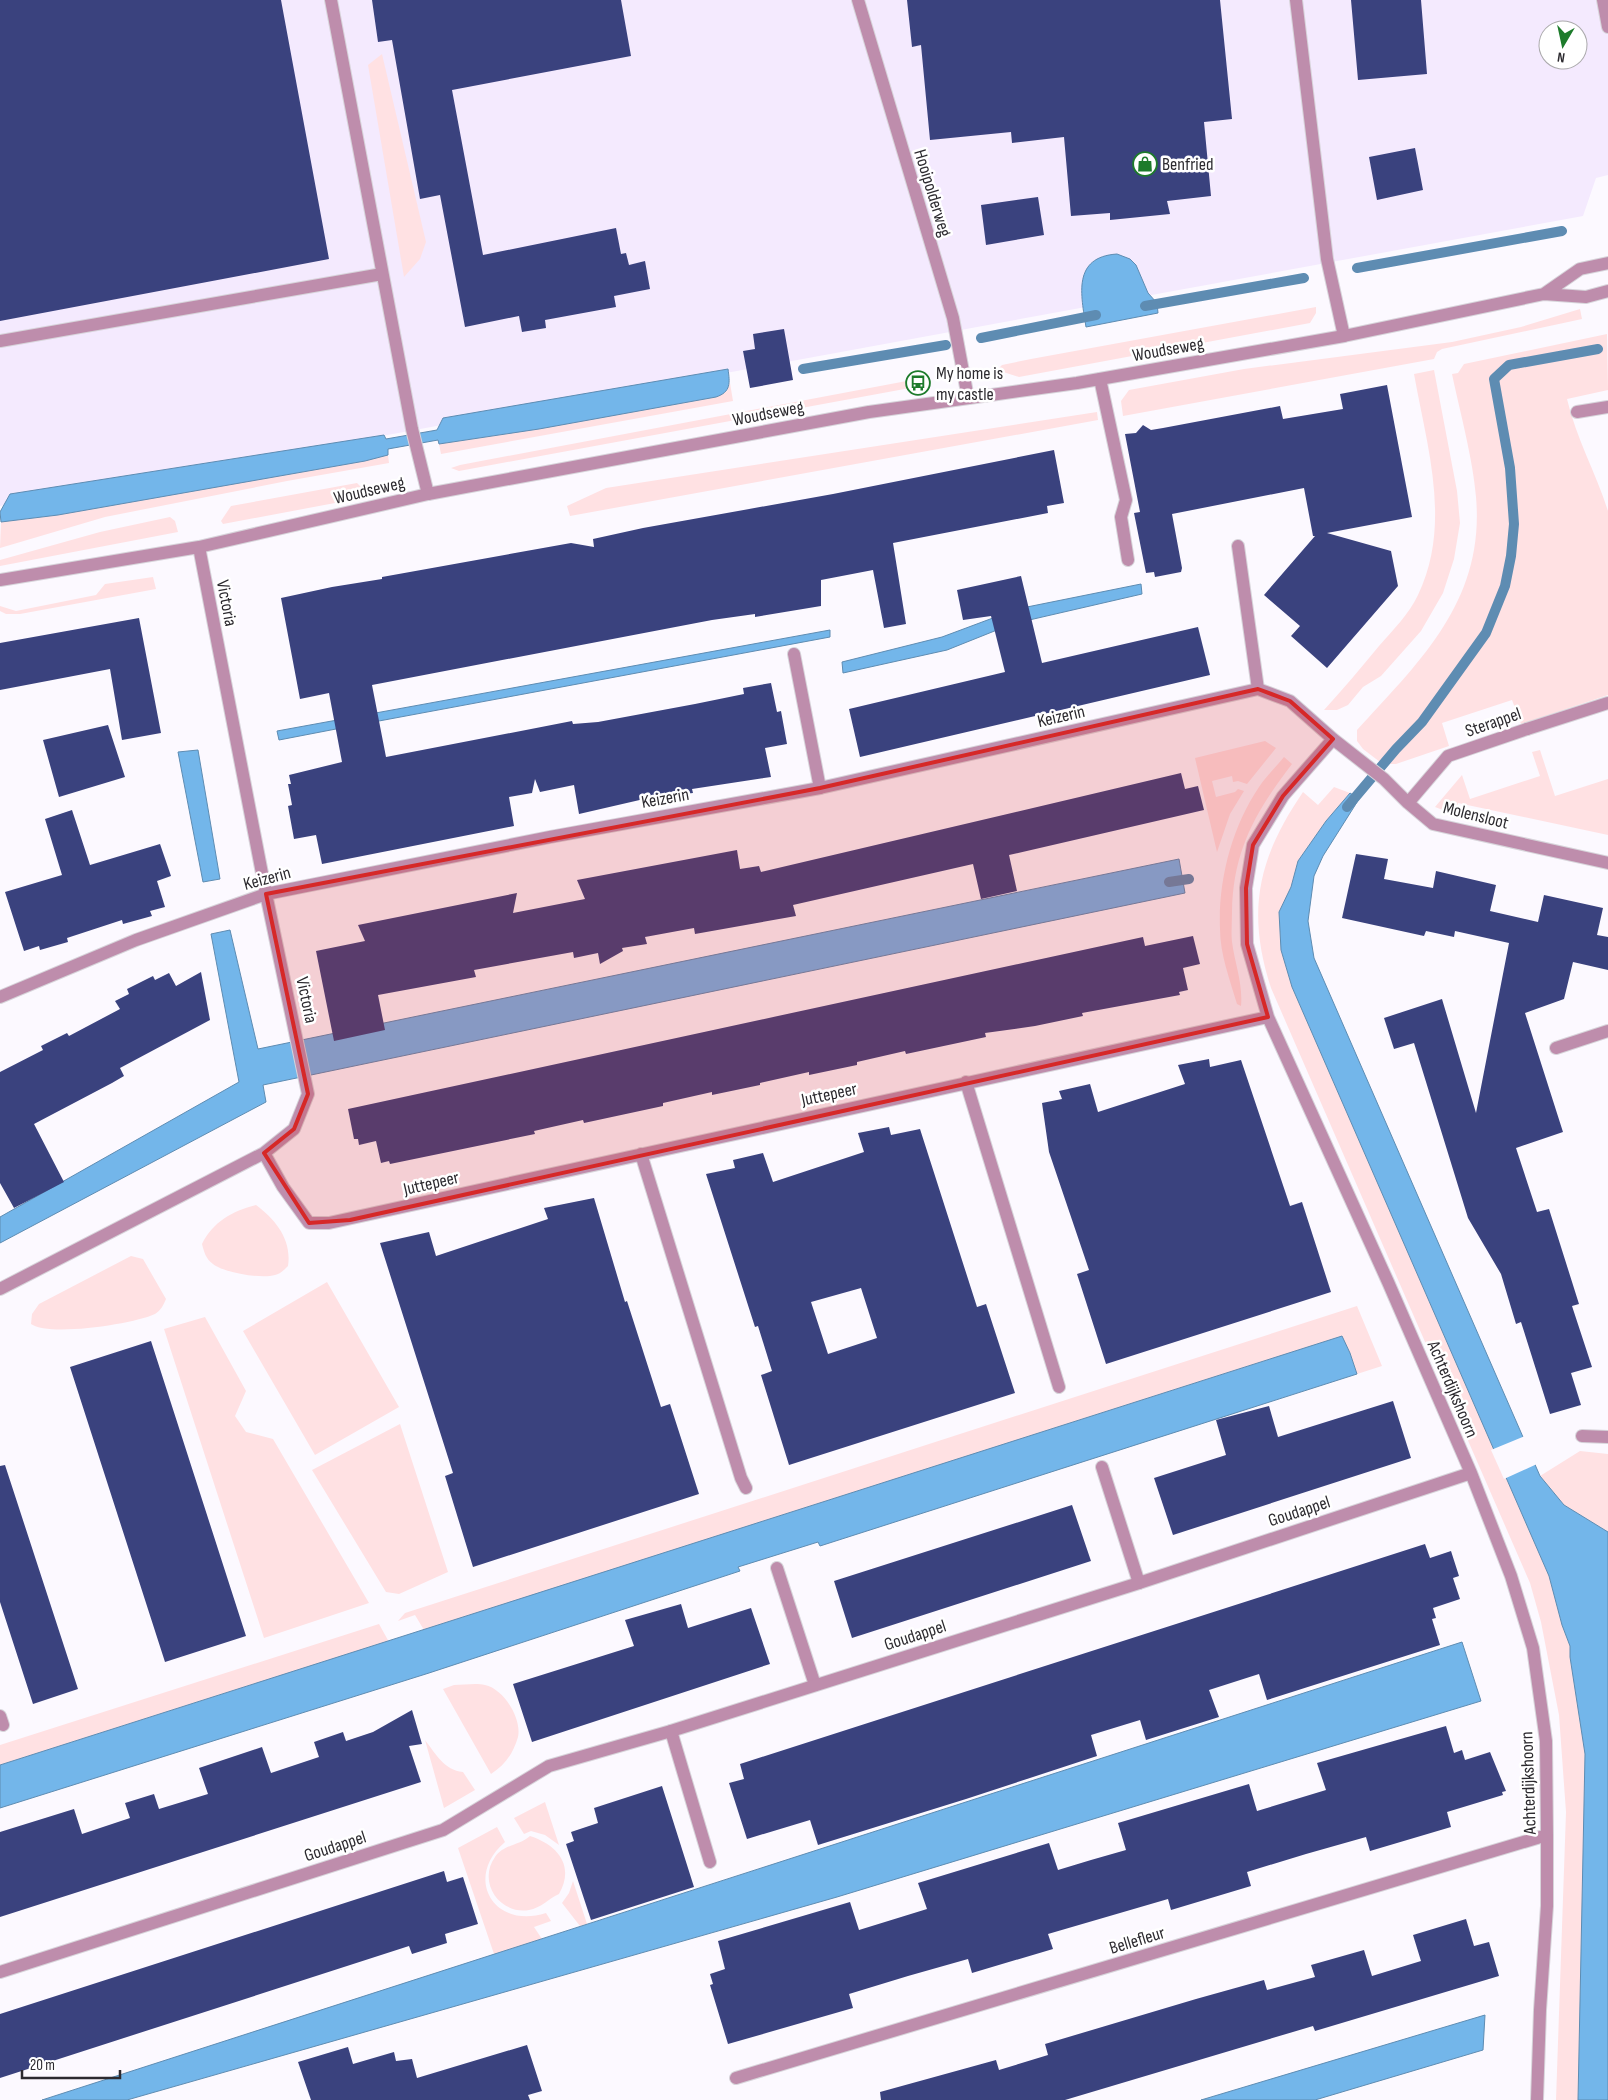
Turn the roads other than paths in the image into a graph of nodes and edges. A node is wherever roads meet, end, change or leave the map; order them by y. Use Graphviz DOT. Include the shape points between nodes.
graph roads {
  1 [pos="331,0"];
  2 [pos="858,0"];
  3 [pos="1296,0"];
  4 [pos="1602,0"];
  5 [pos="1608,27"];
  6 [pos="1608,263"];
  7 [pos="382,274"];
  8 [pos="1608,291"];
  9 [pos="1544,294"];
  10 [pos="1344,336"];
  11 [pos="0,341"];
  12 [pos="1100,379"];
  13 [pos="968,398"];
  14 [pos="1608,407"];
  15 [pos="1578,412"];
  16 [pos="428,494"];
  17 [pos="1238,546"];
  18 [pos="199,547"];
  19 [pos="1128,560"];
  20 [pos="0,580"];
  21 [pos="794,654"];
  22 [pos="1258,689"];
  23 [pos="1608,702"];
  24 [pos="1333,739"];
  25 [pos="820,788"];
  26 [pos="1408,803"];
  27 [pos="1608,863"];
  28 [pos="266,894"];
  29 [pos="0,997"];
  30 [pos="1268,1017"];
  31 [pos="1608,1031"];
  32 [pos="1556,1048"];
  33 [pos="966,1082"];
  34 [pos="264,1153"];
  35 [pos="641,1154"];
  36 [pos="0,1289"];
  37 [pos="1058,1387"];
  38 [pos="1582,1436"];
  39 [pos="1608,1437"];
  40 [pos="1102,1467"];
  41 [pos="1471,1473"];
  42 [pos="746,1488"];
  43 [pos="777,1568"];
  44 [pos="1139,1583"];
  45 [pos="815,1685"];
  46 [pos="671,1731"];
  47 [pos="1547,1835"];
  48 [pos="710,1862"];
  49 [pos="0,1972"];
  50 [pos="736,2078"];
  51 [pos="1537,2100"];
  1 -- 7 [label="street"];
  2 -- 13 [label="street, Hooipolderweg" via="953,318"];
  3 -- 10 [label="street" via="1327,259"];
  4 -- 5 [label="street"];
  6 -- 9 [label="street, Woudseweg" via="1580,269"];
  7 -- 11 [label="street"];
  7 -- 16 [label="street"];
  8 -- 9 [label="street, Woudseweg" via="1586,297"];
  9 -- 10 [label="street, Woudseweg"];
  10 -- 12 [label="street, Woudseweg"];
  12 -- 13 [label="street, Woudseweg"];
  12 -- 19 [label="street" via="1126,500 1120,517"];
  13 -- 16 [label="street, Woudseweg" via="860,414"];
  14 -- 15 [label="street"];
  16 -- 18 [label="street, Woudseweg"];
  17 -- 22 [label="street"];
  18 -- 20 [label="street, Woudseweg"];
  18 -- 28 [label="street, Victoria"];
  21 -- 25 [label="street"];
  22 -- 24 [label="street" via="1290,701"];
  22 -- 25 [label="street, Keizerin"];
  23 -- 26 [label="street, Sterappel" via="1448,756"];
  24 -- 26 [label="street, Molensloot" via="1384,779"];
  24 -- 30 [label="street, Achterdijkshoorn" via="1283,796 1253,844 1246,888 1247,944"];
  25 -- 28 [label="street, Keizerin" via="550,837"];
  26 -- 27 [label="street, Molensloot" via="1433,824"];
  28 -- 29 [label="street, Keizerin" via="136,940"];
  28 -- 34 [label="street, Victoria" via="308,1094 294,1129"];
  30 -- 33 [label="street, Juttepeer"];
  30 -- 41 [label="street, Achterdijkshoorn"];
  31 -- 32 [label="street"];
  33 -- 35 [label="street, Juttepeer"];
  33 -- 37 [label="street"];
  34 -- 35 [label="street, Juttepeer" via="309,1223 329,1223"];
  34 -- 36 [label="street, Victoria"];
  35 -- 42 [label="street"];
  38 -- 39 [label="street"];
  40 -- 44 [label="street"];
  41 -- 44 [label="street, Goudappel"];
  41 -- 47 [label="street, Achterdijkshoorn" via="1511,1576 1533,1648 1546,1741"];
  43 -- 45 [label="street"];
  44 -- 45 [label="street, Goudappel"];
  45 -- 46 [label="street, Goudappel"];
  46 -- 48 [label="street"];
  46 -- 49 [label="street, Goudappel" via="550,1766 443,1830"];
  47 -- 50 [label="street, Bellefleur"];
  47 -- 51 [label="street, Achterdijkshoorn" via="1547,1906"];
}
